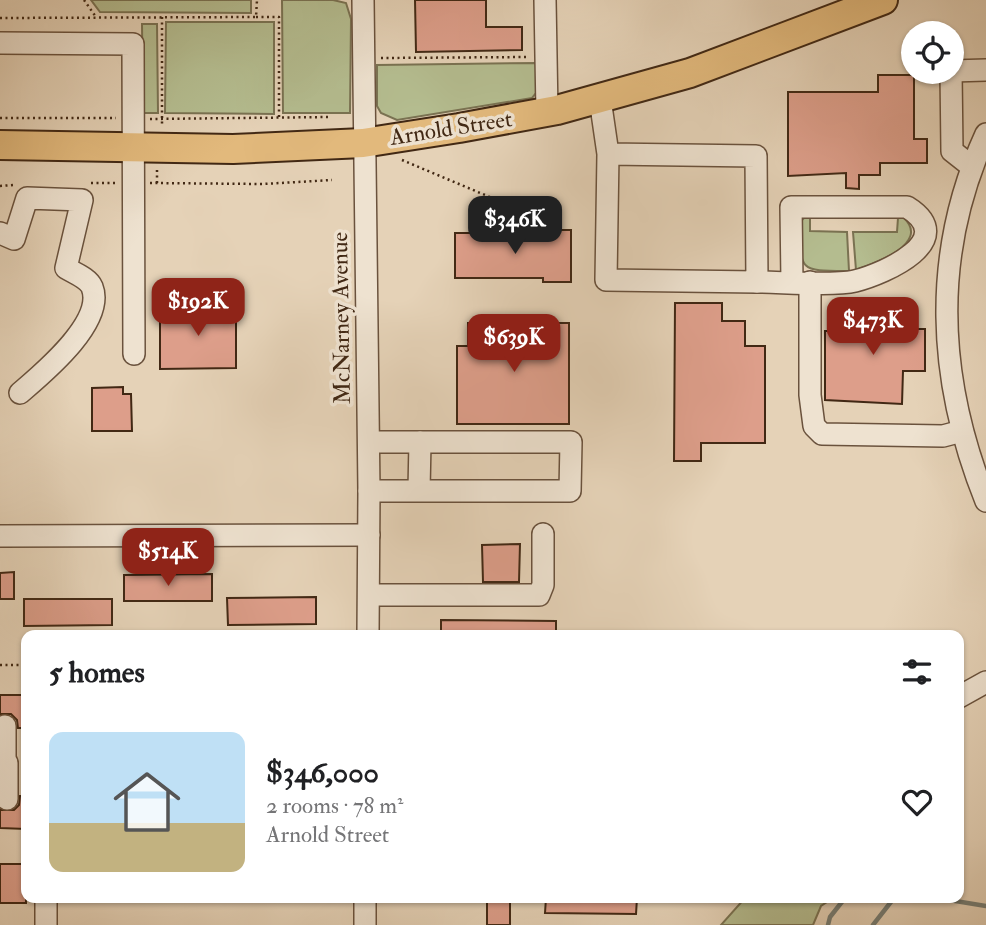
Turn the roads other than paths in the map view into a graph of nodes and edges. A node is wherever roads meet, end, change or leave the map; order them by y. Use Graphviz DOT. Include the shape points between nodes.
graph roads {
  1 [pos="363,0"];
  2 [pos="545,0"];
  3 [pos="883,0"];
  4 [pos="0,43"];
  5 [pos="986,70"];
  6 [pos="964,71"];
  7 [pos="952,84"];
  8 [pos="600,99"];
  9 [pos="547,112"];
  10 [pos="986,134"];
  11 [pos="365,142"];
  12 [pos="0,145"];
  13 [pos="146,149"];
  14 [pos="608,154"];
  15 [pos="971,166"];
  16 [pos="0,233"];
  17 [pos="925,239"];
  18 [pos="951,243"];
  19 [pos="757,282"];
  20 [pos="801,282"];
  21 [pos="134,354"];
  22 [pos="20,393"];
  23 [pos="962,431"];
  24 [pos="369,442"];
  25 [pos="420,442"];
  26 [pos="419,490"];
  27 [pos="369,491"];
  28 [pos="986,500"];
  29 [pos="543,534"];
  30 [pos="369,535"];
  31 [pos="0,536"];
  32 [pos="369,595"];
  33 [pos="368,630"];
  34 [pos="986,682"];
  35 [pos="964,694"];
  36 [pos="5,726"];
  37 [pos="10,763"];
  38 [pos="7,799"];
  39 [pos="46,903"];
  40 [pos="365,903"];
  41 [pos="46,925"];
  42 [pos="365,925"];
  1 -- 11 [label="street, McNarney Avenue"];
  2 -- 9 [label="street"];
  3 -- 8 [label="main road, Arnold Street" via="690,73"];
  4 -- 13 [label="street" via="133,44 133,118"];
  5 -- 6 [label="street"];
  7 -- 15 [label="street" via="952,150"];
  8 -- 9 [label="main road, Arnold Street"];
  8 -- 14 [label="street"];
  9 -- 11 [label="main road, Arnold Street"];
  10 -- 15 [label="street"];
  11 -- 13 [label="main road, Arnold Street"];
  11 -- 24 [label="street, McNarney Avenue"];
  12 -- 13 [label="main road, Arnold Street"];
  13 -- 21 [label="street" via="134,183"];
  14 -- 19 [label="street" via="756,156"];
  14 -- 19 [label="street" via="606,280"];
  15 -- 18 [label="street"];
  16 -- 22 [label="street" via="14,239 27,198 82,200 66,268 87,280 94,301 64,354"];
  17 -- 18 [label="street"];
  17 -- 20 [label="street" via="916,253 853,282"];
  17 -- 20 [label="street" via="925,224 907,207 791,207"];
  18 -- 23 [label="street" via="947,320 953,394"];
  19 -- 20 [label="street"];
  20 -- 23 [label="street" via="814,426 822,434 943,436"];
  23 -- 28 [label="street"];
  24 -- 25 [label="street"];
  24 -- 27 [label="street, McNarney Avenue"];
  25 -- 26 [label="street"];
  25 -- 26 [label="street" via="571,442 570,491"];
  26 -- 27 [label="street"];
  27 -- 30 [label="street, McNarney Avenue"];
  29 -- 32 [label="street" via="544,585 539,595"];
  30 -- 31 [label="street"];
  30 -- 32 [label="street, McNarney Avenue"];
  32 -- 33 [label="street, McNarney Avenue"];
  34 -- 35 [label="street"];
  36 -- 37 [label="street"];
  37 -- 38 [label="street"];
  39 -- 41 [label="street"];
  40 -- 42 [label="street"];
}
